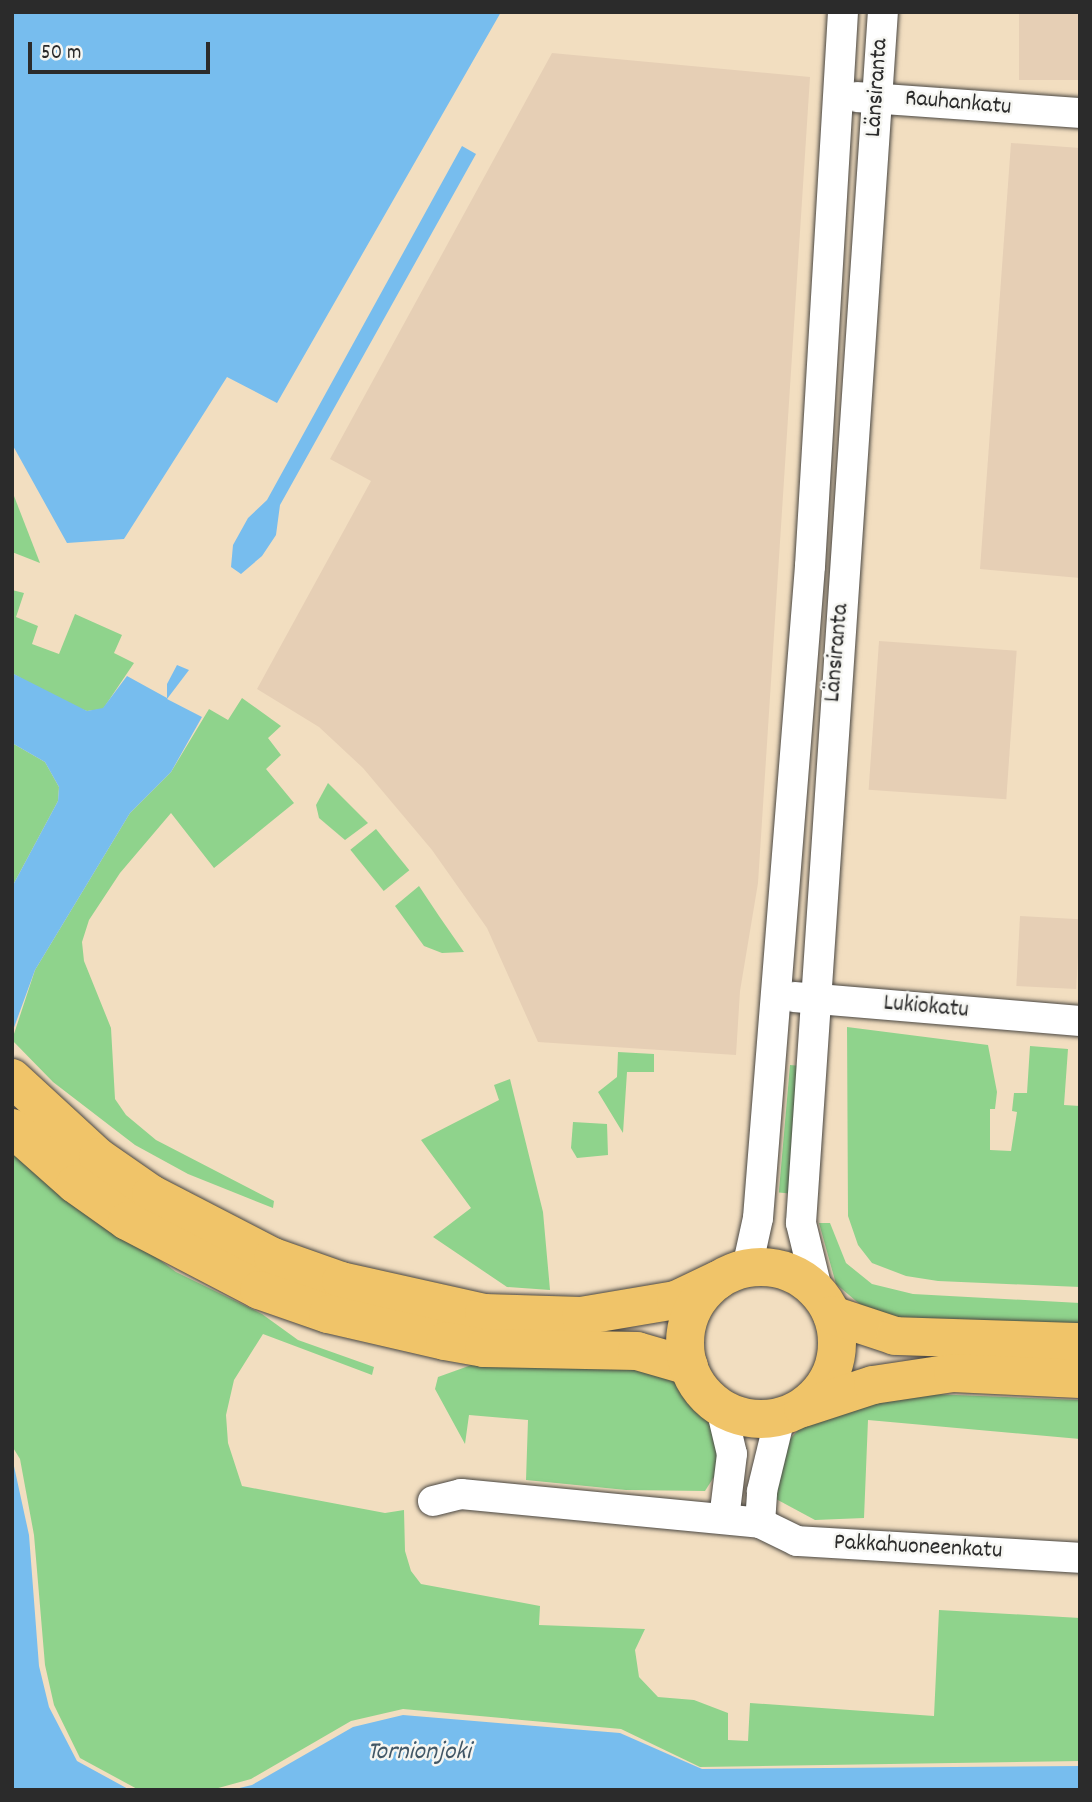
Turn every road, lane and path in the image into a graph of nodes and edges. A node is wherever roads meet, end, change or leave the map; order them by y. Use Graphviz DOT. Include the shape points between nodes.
graph roads {
  1 [pos="843,12"];
  2 [pos="883,12"];
  3 [pos="836,96"];
  4 [pos="877,97"];
  5 [pos="1080,113"];
  6 [pos="773,995"];
  7 [pos="814,998"];
  8 [pos="1080,1021"];
  9 [pos="12,1077"];
  10 [pos="24,1123"];
  11 [pos="732,1274"];
  12 [pos="825,1304"];
  13 [pos="1080,1342"];
  14 [pos="688,1366"];
  15 [pos="1080,1379"];
  16 [pos="721,1408"];
  17 [pos="790,1413"];
  18 [pos="433,1501"];
  19 [pos="724,1519"];
  20 [pos="760,1523"];
  21 [pos="1080,1558"];
  1 -- 3 [label="street, Länsiranta"];
  2 -- 4 [label="street, Länsiranta"];
  3 -- 4 [label="street, Rauhankatu"];
  3 -- 6 [label="street, Länsiranta" via="810,566"];
  4 -- 5 [label="street, Rauhankatu"];
  4 -- 7 [label="street, Länsiranta"];
  6 -- 7 [label="street, Lukiokatu"];
  6 -- 11 [label="street, Länsiranta" via="758,1218"];
  7 -- 8 [label="street, Lukiokatu"];
  7 -- 12 [label="street, Länsiranta" via="801,1223"];
  9 -- 10 [label="highway"];
  10 -- 11 [label="highway" via="98,1157 150,1194 274,1257 341,1281 484,1313 581,1316 676,1300"];
  10 -- 14 [label="highway" via="75,1184 181,1253 259,1290 317,1310 484,1348 637,1351"];
  11 -- 12 [label="highway" via="793,1274"];
  11 -- 14 [label="highway" via="701,1297 689,1318"];
  12 -- 13 [label="highway" via="895,1336"];
  12 -- 17 [label="highway" via="837,1345 830,1375"];
  14 -- 16 [label="highway" via="696,1382"];
  15 -- 17 [label="highway" via="953,1373 873,1385"];
  16 -- 17 [label="highway" via="744,1417"];
  16 -- 19 [label="street" via="732,1454"];
  17 -- 20 [label="street" via="764,1479"];
  18 -- 19 [label="street, Pakkahuoneenkatu" via="461,1494"];
  19 -- 20 [label="street, Pakkahuoneenkatu"];
  20 -- 21 [label="street, Pakkahuoneenkatu" via="797,1541"];
}
